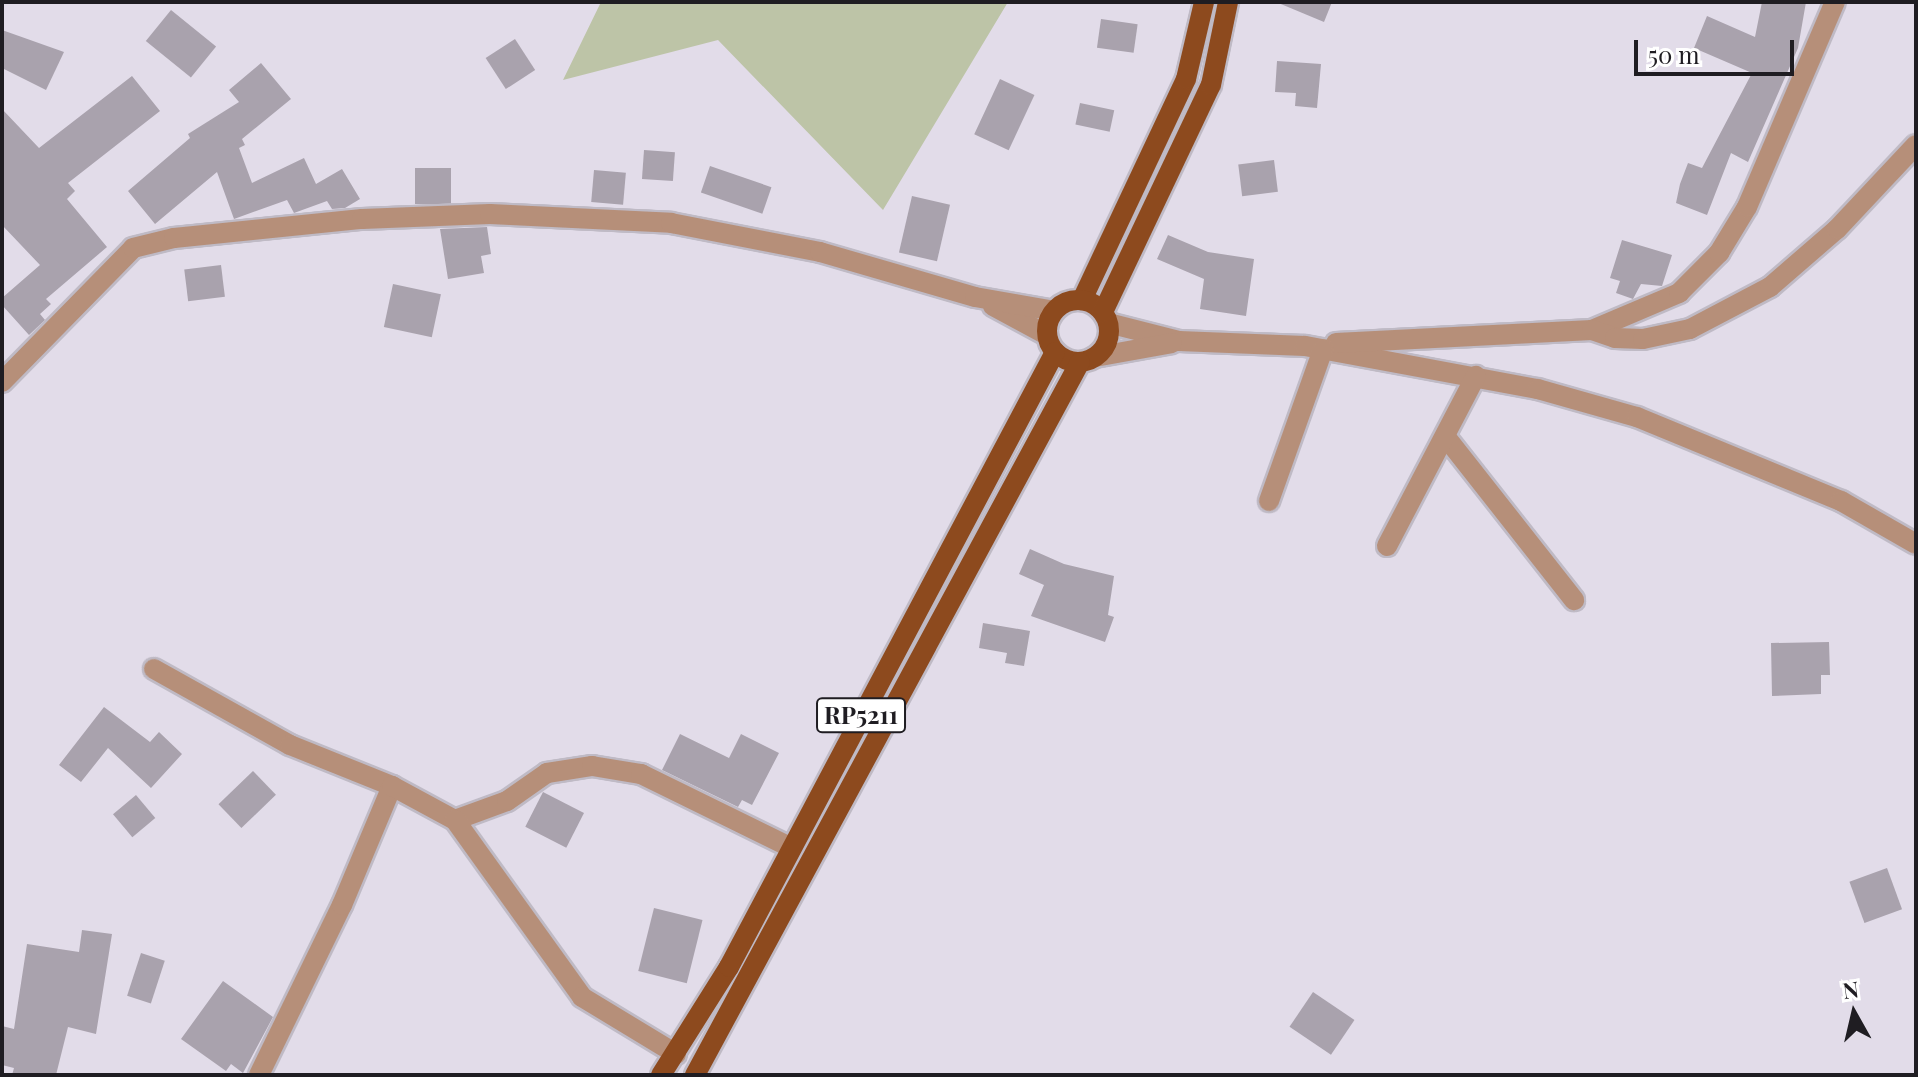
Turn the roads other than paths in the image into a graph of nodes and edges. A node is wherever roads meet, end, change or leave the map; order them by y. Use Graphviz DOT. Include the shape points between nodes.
graph roads {
  1 [pos="1204,2"];
  2 [pos="1228,2"];
  3 [pos="1835,2"];
  4 [pos="1916,145"];
  5 [pos="975,297"];
  6 [pos="1082,300"];
  7 [pos="1054,311"];
  8 [pos="1105,318"];
  9 [pos="1592,330"];
  10 [pos="1179,341"];
  11 [pos="1051,344"];
  12 [pos="1314,347"];
  13 [pos="1088,360"];
  14 [pos="5,370"];
  15 [pos="1476,376"];
  16 [pos="1445,436"];
  17 [pos="1269,501"];
  18 [pos="1916,544"];
  19 [pos="1387,546"];
  20 [pos="1574,600"];
  21 [pos="154,669"];
  22 [pos="392,786"];
  23 [pos="455,820"];
  24 [pos="792,848"];
  25 [pos="676,1054"];
  26 [pos="259,1075"];
  27 [pos="661,1075"];
  28 [pos="695,1075"];
  1 -- 6 [label="main road" via="1186,79"];
  2 -- 8 [label="main road, RP5211" via="1211,85"];
  3 -- 9 [label="street" via="1747,207 1719,253 1679,293"];
  4 -- 9 [label="street" via="1837,229 1770,287 1713,319 1654,338 1615,338"];
  5 -- 7 [label="street"];
  5 -- 11 [label="street"];
  5 -- 14 [label="street" via="820,252 671,223 490,214 362,219 174,238 133,248"];
  6 -- 7 [label="main road"];
  6 -- 8 [label="main road"];
  7 -- 11 [label="main road, RP5211"];
  8 -- 10 [label="street"];
  8 -- 13 [label="main road, RP5211" via="1106,346"];
  9 -- 12 [label="street"];
  10 -- 12 [label="street"];
  10 -- 13 [label="street"];
  11 -- 13 [label="main road"];
  11 -- 24 [label="main road, RP5211"];
  12 -- 15 [label="street"];
  12 -- 17 [label="street"];
  13 -- 28 [label="main road, RP5211"];
  15 -- 16 [label="street"];
  15 -- 18 [label="street" via="1637,417 1841,501"];
  16 -- 19 [label="street"];
  16 -- 20 [label="street"];
  21 -- 22 [label="street" via="290,745"];
  22 -- 23 [label="street"];
  22 -- 26 [label="street" via="342,905"];
  23 -- 24 [label="street" via="507,801 547,773 592,766 641,774"];
  23 -- 25 [label="street" via="582,997"];
  24 -- 25 [label="main road, RP5211"];
  25 -- 27 [label="main road, RP5211"];
}
